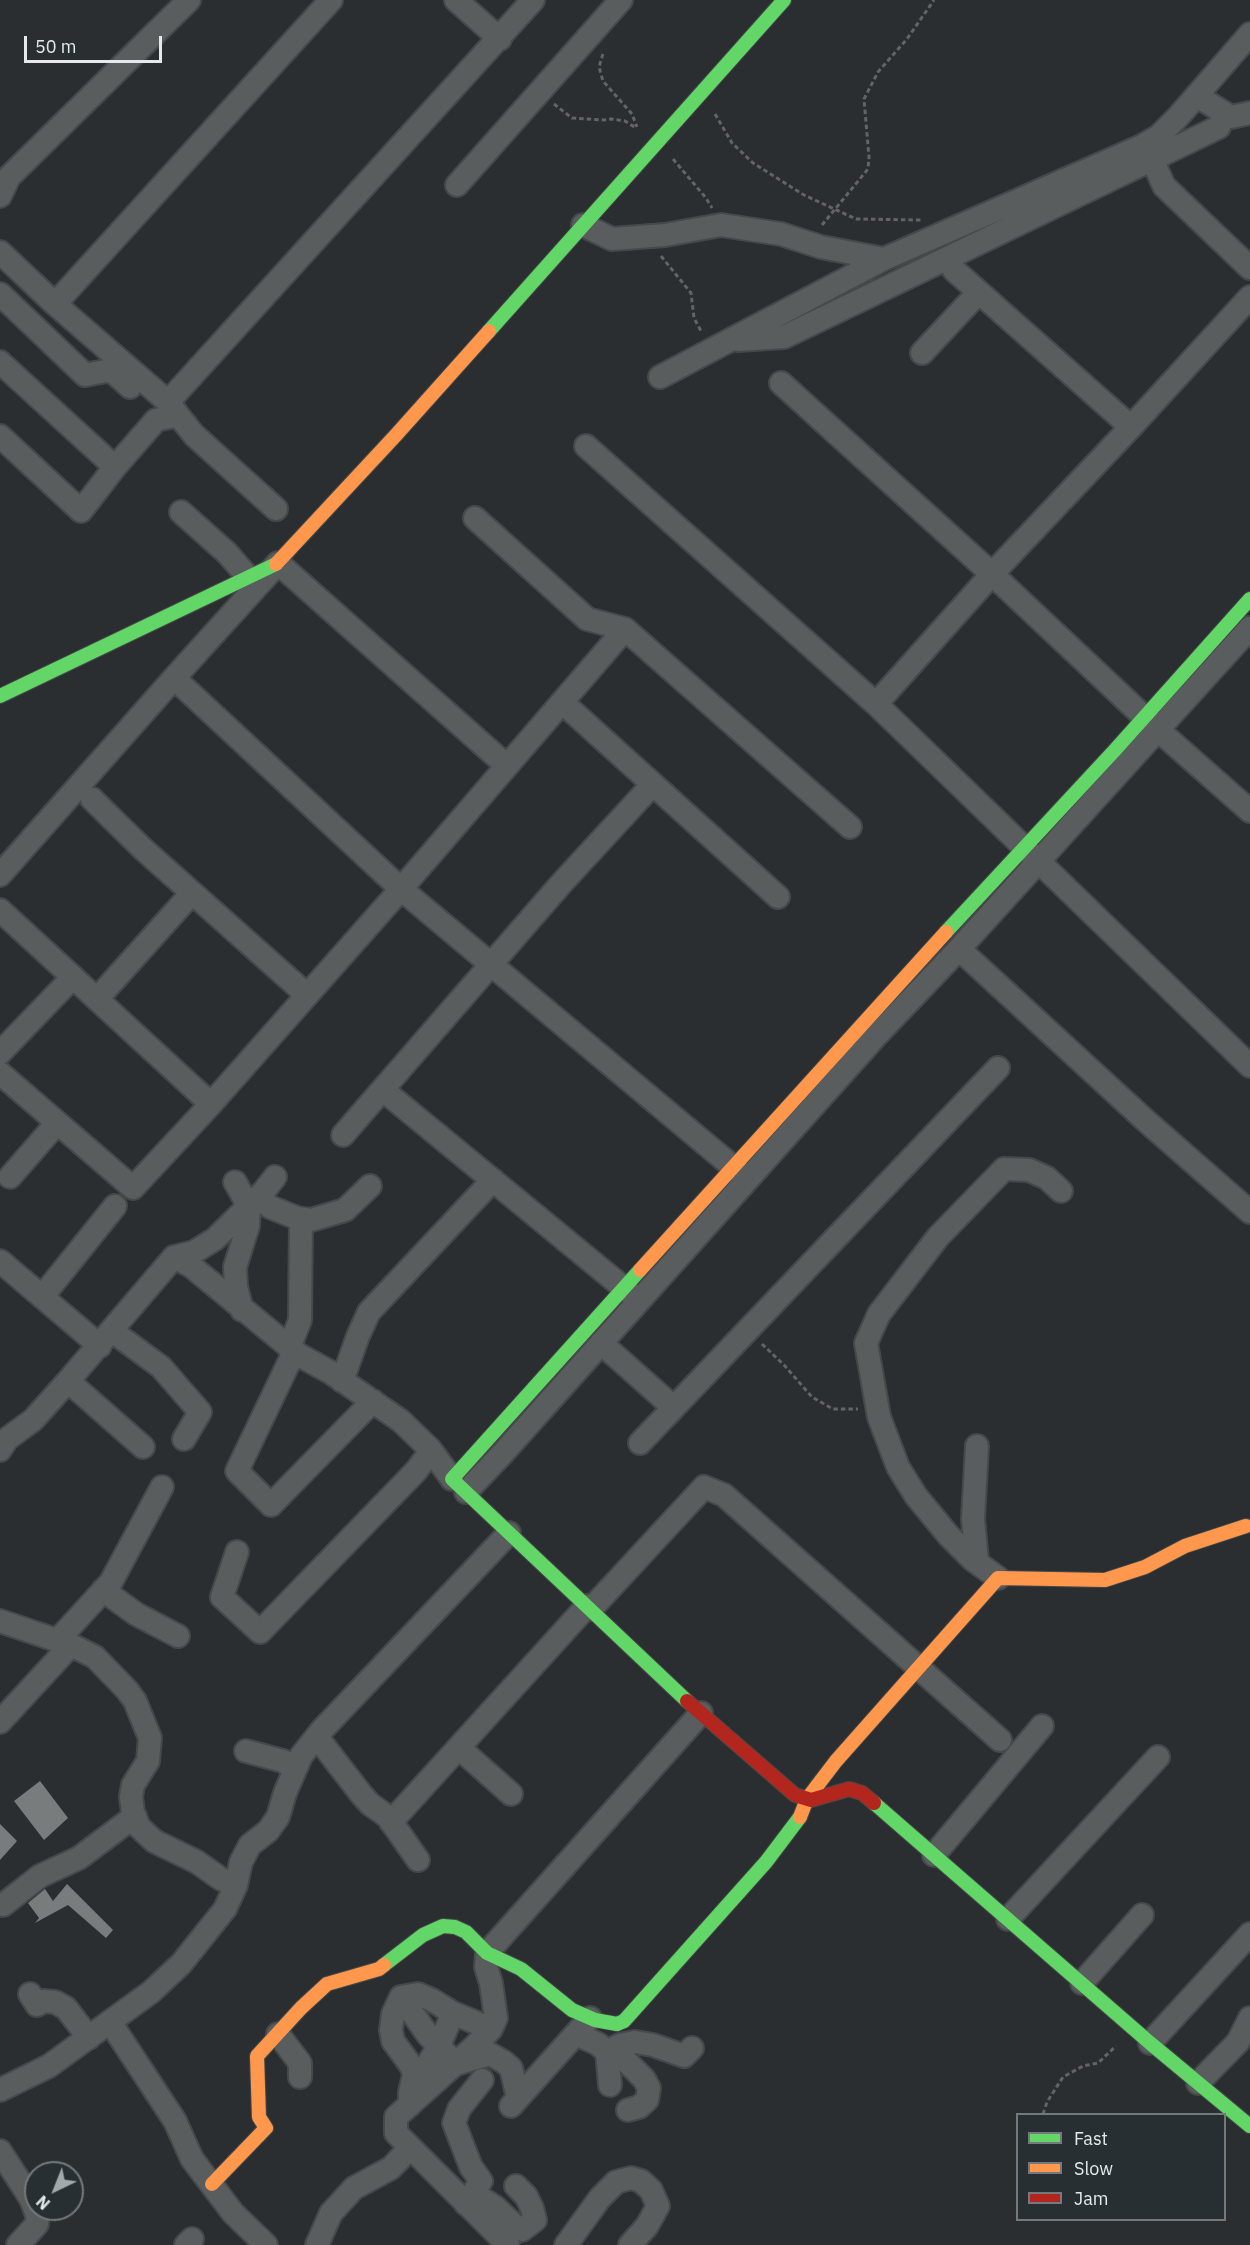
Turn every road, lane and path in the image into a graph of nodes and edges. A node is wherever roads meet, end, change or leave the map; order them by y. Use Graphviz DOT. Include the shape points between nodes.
graph roads {
  1 [pos="189,0"];
  2 [pos="331,0"];
  3 [pos="456,0"];
  4 [pos="533,0"];
  5 [pos="621,0"];
  6 [pos="784,0"];
  7 [pos="934,0"];
  8 [pos="594,31"];
  9 [pos="1250,34"];
  10 [pos="500,39"];
  11 [pos="540,91"];
  12 [pos="703,91"];
  13 [pos="1197,96"];
  14 [pos="1250,113"];
  15 [pos="1219,127"];
  16 [pos="657,143"];
  17 [pos="1152,159"];
  18 [pos="457,185"];
  19 [pos="0,196"];
  20 [pos="835,210"];
  21 [pos="926,219"];
  22 [pos="584,225"];
  23 [pos="721,225"];
  24 [pos="646,237"];
  25 [pos="808,243"];
  26 [pos="0,252"];
  27 [pos="884,259"];
  28 [pos="1250,268"];
  29 [pos="954,270"];
  30 [pos="979,292"];
  31 [pos="0,294"];
  32 [pos="1250,297"];
  33 [pos="55,304"];
  34 [pos="721,345"];
  35 [pos="922,353"];
  36 [pos="0,362"];
  37 [pos="660,377"];
  38 [pos="781,383"];
  39 [pos="170,405"];
  40 [pos="1131,427"];
  41 [pos="0,436"];
  42 [pos="586,446"];
  43 [pos="115,468"];
  44 [pos="276,509"];
  45 [pos="181,512"];
  46 [pos="475,518"];
  47 [pos="278,563"];
  48 [pos="992,574"];
  49 [pos="248,577"];
  50 [pos="1250,599"];
  51 [pos="1250,628"];
  52 [pos="625,629"];
  53 [pos="174,678"];
  54 [pos="0,696"];
  55 [pos="563,703"];
  56 [pos="876,704"];
  57 [pos="1150,723"];
  58 [pos="507,766"];
  59 [pos="653,784"];
  60 [pos="92,799"];
  61 [pos="1250,811"];
  62 [pos="850,827"];
  63 [pos="1031,853"];
  64 [pos="0,875"];
  65 [pos="400,889"];
  66 [pos="192,893"];
  67 [pos="778,897"];
  68 [pos="0,910"];
  69 [pos="959,949"];
  70 [pos="490,963"];
  71 [pos="73,977"];
  72 [pos="307,995"];
  73 [pos="97,999"];
  74 [pos="0,1053"];
  75 [pos="1250,1066"];
  76 [pos="998,1068"];
  77 [pos="0,1073"];
  78 [pos="383,1090"];
  79 [pos="211,1104"];
  80 [pos="57,1123"];
  81 [pos="343,1135"];
  82 [pos="742,1174"];
  83 [pos="10,1176"];
  84 [pos="275,1177"];
  85 [pos="493,1180"];
  86 [pos="235,1182"];
  87 [pos="370,1186"];
  88 [pos="1061,1191"];
  89 [pos="253,1202"];
  90 [pos="115,1206"];
  91 [pos="1250,1212"];
  92 [pos="301,1219"];
  93 [pos="174,1257"];
  94 [pos="0,1261"];
  95 [pos="632,1295"];
  96 [pos="42,1297"];
  97 [pos="242,1310"];
  98 [pos="746,1331"];
  99 [pos="106,1339"];
  100 [pos="601,1343"];
  101 [pos="292,1350"];
  102 [pos="68,1381"];
  103 [pos="342,1381"];
  104 [pos="373,1401"];
  105 [pos="877,1406"];
  106 [pos="674,1407"];
  107 [pos="184,1439"];
  108 [pos="2,1440"];
  109 [pos="640,1443"];
  110 [pos="977,1446"];
  111 [pos="143,1447"];
  112 [pos="431,1451"];
  113 [pos="459,1486"];
  114 [pos="162,1487"];
  115 [pos="1246,1526"];
  116 [pos="509,1533"];
  117 [pos="237,1552"];
  118 [pos="977,1562"];
  119 [pos="999,1578"];
  120 [pos="103,1590"];
  121 [pos="589,1608"];
  122 [pos="0,1621"];
  123 [pos="178,1636"];
  124 [pos="64,1643"];
  125 [pos="918,1669"];
  126 [pos="701,1713"];
  127 [pos="0,1722"];
  128 [pos="1042,1726"];
  129 [pos="317,1737"];
  130 [pos="1000,1740"];
  131 [pos="459,1748"];
  132 [pos="246,1751"];
  133 [pos="1158,1757"];
  134 [pos="296,1769"];
  135 [pos="511,1794"];
  136 [pos="807,1799"];
  137 [pos="135,1816"];
  138 [pos="391,1822"];
  139 [pos="934,1855"];
  140 [pos="418,1860"];
  141 [pos="236,1885"];
  142 [pos="3,1905"];
  143 [pos="1142,1915"];
  144 [pos="1008,1919"];
  145 [pos="1250,1934"];
  146 [pos="488,1953"];
  147 [pos="1082,1983"];
  148 [pos="30,1994"];
  149 [pos="401,1997"];
  150 [pos="453,2013"];
  151 [pos="1250,2018"];
  152 [pos="110,2022"];
  153 [pos="1128,2023"];
  154 [pos="583,2026"];
  155 [pos="491,2029"];
  156 [pos="278,2034"];
  157 [pos="88,2037"];
  158 [pos="1150,2043"];
  159 [pos="440,2046"];
  160 [pos="692,2048"];
  161 [pos="607,2052"];
  162 [pos="456,2064"];
  163 [pos="414,2075"];
  164 [pos="300,2077"];
  165 [pos="482,2080"];
  166 [pos="1198,2083"];
  167 [pos="610,2085"];
  168 [pos="0,2090"];
  169 [pos="410,2105"];
  170 [pos="628,2110"];
  171 [pos="1044,2113"];
  172 [pos="1250,2126"];
  173 [pos="410,2148"];
  174 [pos="0,2151"];
  175 [pos="212,2184"];
  176 [pos="516,2186"];
  177 [pos="469,2198"];
  178 [pos="0,2242"];
  179 [pos="260,2243"];
  180 [pos="4,2245"];
  181 [pos="18,2245"];
  182 [pos="317,2245"];
  183 [pos="508,2245"];
  184 [pos="566,2245"];
  185 [pos="630,2245"];
  1 -- 19 [label="street" via="9,177"];
  2 -- 33 [label="street"];
  3 -- 10 [label="street"];
  4 -- 10 [label="street"];
  5 -- 8 [label="street"];
  6 -- 12 [label="street"];
  7 -- 20 [label="path" via="878,72 864,99 868,169"];
  8 -- 11 [label="street"];
  8 -- 11 [label="path" via="606,45 599,67 603,81 632,114 638,129 625,121 572,118"];
  9 -- 13 [label="street"];
  10 -- 39 [label="street"];
  11 -- 18 [label="street"];
  12 -- 16 [label="street"];
  12 -- 20 [label="path" via="732,143 753,163"];
  13 -- 14 [label="street" via="1231,117"];
  13 -- 27 [label="street" via="1159,136 1142,146"];
  15 -- 17 [label="street"];
  16 -- 22 [label="street"];
  16 -- 23 [label="path" via="706,198"];
  17 -- 28 [label="street" via="1164,186"];
  17 -- 34 [label="street" via="784,337"];
  20 -- 21 [label="path" via="856,219"];
  20 -- 25 [label="path"];
  22 -- 24 [label="street" via="612,239"];
  22 -- 47 [label="street"];
  23 -- 24 [label="street"];
  23 -- 25 [label="street" via="781,234"];
  24 -- 34 [label="path" via="691,293 694,318"];
  25 -- 27 [label="street"];
  26 -- 33 [label="street"];
  27 -- 34 [label="street"];
  29 -- 30 [label="street"];
  30 -- 35 [label="street"];
  30 -- 40 [label="street"];
  31 -- 39 [label="street" via="85,375 111,370 141,396"];
  32 -- 40 [label="street"];
  33 -- 39 [label="street"];
  34 -- 37 [label="street"];
  36 -- 43 [label="street"];
  38 -- 48 [label="street"];
  39 -- 43 [label="street"];
  39 -- 44 [label="street" via="194,435"];
  40 -- 48 [label="street"];
  41 -- 43 [label="street" via="81,511"];
  42 -- 56 [label="street"];
  45 -- 49 [label="street"];
  46 -- 52 [label="street" via="587,619"];
  47 -- 49 [label="street"];
  47 -- 53 [label="street"];
  47 -- 58 [label="street"];
  48 -- 56 [label="street"];
  48 -- 57 [label="street"];
  49 -- 54 [label="street"];
  50 -- 57 [label="street"];
  51 -- 57 [label="street"];
  52 -- 55 [label="street"];
  52 -- 62 [label="street"];
  53 -- 64 [label="street"];
  53 -- 65 [label="street"];
  55 -- 58 [label="street"];
  55 -- 59 [label="street"];
  56 -- 63 [label="street"];
  57 -- 61 [label="street"];
  57 -- 63 [label="street"];
  58 -- 65 [label="street"];
  59 -- 67 [label="street"];
  59 -- 70 [label="street"];
  60 -- 66 [label="street"];
  63 -- 69 [label="street"];
  63 -- 75 [label="street"];
  63 -- 82 [label="street" via="886,996"];
  65 -- 70 [label="street"];
  65 -- 72 [label="street"];
  66 -- 72 [label="street"];
  66 -- 73 [label="street"];
  68 -- 71 [label="street"];
  69 -- 82 [label="street"];
  69 -- 91 [label="street"];
  70 -- 78 [label="street"];
  70 -- 82 [label="street"];
  71 -- 73 [label="street"];
  71 -- 74 [label="street"];
  72 -- 79 [label="street"];
  73 -- 79 [label="street"];
  76 -- 98 [label="street"];
  77 -- 80 [label="street"];
  78 -- 81 [label="street"];
  78 -- 85 [label="street"];
  79 -- 80 [label="street" via="133,1188"];
  80 -- 83 [label="street"];
  82 -- 95 [label="street"];
  84 -- 89 [label="street"];
  85 -- 95 [label="street"];
  85 -- 103 [label="street" via="369,1312"];
  86 -- 89 [label="street"];
  87 -- 92 [label="street" via="345,1210"];
  88 -- 105 [label="street" via="1047,1178 1029,1170 1004,1168 938,1237 879,1314 866,1342"];
  89 -- 92 [label="street"];
  89 -- 93 [label="street" via="215,1239 194,1252"];
  89 -- 97 [label="street" via="235,1266"];
  90 -- 96 [label="street"];
  92 -- 101 [label="street" via="300,1320"];
  93 -- 97 [label="street" via="191,1266"];
  93 -- 99 [label="street"];
  94 -- 96 [label="street"];
  95 -- 100 [label="street"];
  95 -- 113 [label="street" via="553,1365"];
  96 -- 99 [label="street"];
  97 -- 101 [label="street"];
  98 -- 105 [label="path" via="812,1397 833,1409"];
  98 -- 106 [label="street"];
  99 -- 102 [label="street"];
  99 -- 107 [label="street" via="161,1367 200,1412"];
  100 -- 106 [label="street"];
  100 -- 113 [label="street"];
  101 -- 103 [label="street"];
  101 -- 104 [label="street" via="237,1471 271,1505"];
  102 -- 108 [label="street" via="33,1420"];
  102 -- 111 [label="street"];
  103 -- 104 [label="street"];
  104 -- 112 [label="street" via="401,1421"];
  105 -- 118 [label="street" via="889,1447 916,1496"];
  106 -- 109 [label="street"];
  110 -- 118 [label="street" via="973,1519"];
  112 -- 113 [label="street"];
  112 -- 117 [label="street" via="260,1632 222,1597"];
  113 -- 116 [label="street"];
  114 -- 120 [label="street"];
  115 -- 119 [label="street" via="1185,1546 1145,1567 1105,1580"];
  116 -- 121 [label="street"];
  116 -- 129 [label="street"];
  118 -- 119 [label="street"];
  119 -- 125 [label="street"];
  120 -- 123 [label="street" via="136,1614"];
  120 -- 124 [label="street"];
  121 -- 125 [label="street" via="704,1487 724,1495"];
  121 -- 126 [label="street"];
  121 -- 131 [label="street"];
  122 -- 124 [label="street"];
  124 -- 127 [label="street"];
  124 -- 137 [label="street" via="105,1665 135,1701 145,1722 151,1748 130,1797"];
  125 -- 130 [label="street"];
  125 -- 136 [label="street"];
  126 -- 136 [label="street" via="795,1795"];
  126 -- 146 [label="street"];
  128 -- 139 [label="street"];
  129 -- 134 [label="street"];
  129 -- 138 [label="street" via="361,1794"];
  131 -- 135 [label="street"];
  131 -- 138 [label="street"];
  132 -- 134 [label="street" via="283,1761"];
  133 -- 144 [label="street"];
  134 -- 141 [label="street" via="278,1817 250,1845 241,1862"];
  136 -- 139 [label="street" via="849,1789 862,1793"];
  136 -- 154 [label="street" via="798,1822 766,1862 632,2013 617,2024"];
  137 -- 141 [label="street" via="147,1837"];
  137 -- 142 [label="street" via="79,1858 40,1876"];
  138 -- 140 [label="street"];
  139 -- 144 [label="street"];
  141 -- 152 [label="street" via="225,1909 181,1964"];
  143 -- 147 [label="street"];
  144 -- 147 [label="street"];
  145 -- 158 [label="street"];
  146 -- 154 [label="street" via="521,1969 572,2010"];
  146 -- 155 [label="street" via="486,1967 496,2018"];
  146 -- 156 [label="street" via="466,1932 442,1926 423,1935 379,1970 327,1984"];
  147 -- 153 [label="street"];
  148 -- 157 [label="street" via="37,2005 55,2002 66,2008"];
  149 -- 150 [label="street" via="418,1994"];
  149 -- 159 [label="street"];
  149 -- 163 [label="street" via="391,2030 393,2041"];
  150 -- 155 [label="street"];
  150 -- 159 [label="street"];
  151 -- 166 [label="street" via="1238,2042"];
  152 -- 157 [label="street"];
  152 -- 175 [label="street" via="175,2121 192,2159"];
  153 -- 158 [label="street"];
  153 -- 171 [label="path" via="1120,2042 1098,2063 1063,2077"];
  154 -- 161 [label="street"];
  154 -- 162 [label="street" via="514,2103 511,2068 504,2062 490,2054"];
  155 -- 162 [label="street"];
  156 -- 164 [label="street" via="300,2063"];
  156 -- 175 [label="street" via="257,2056 259,2117 266,2128"];
  157 -- 168 [label="street" via="49,2066"];
  158 -- 166 [label="street"];
  159 -- 162 [label="street"];
  159 -- 163 [label="street" via="426,2067"];
  160 -- 161 [label="street" via="684,2056 635,2043"];
  161 -- 167 [label="street"];
  161 -- 170 [label="street" via="626,2061 649,2088 647,2100"];
  162 -- 169 [label="street"];
  163 -- 169 [label="street"];
  165 -- 177 [label="street" via="459,2109 454,2123 471,2168 481,2181"];
  166 -- 172 [label="street"];
  169 -- 173 [label="street" via="396,2117 395,2123 396,2133"];
  173 -- 177 [label="street"];
  173 -- 182 [label="street" via="391,2168 354,2188 331,2213"];
  174 -- 181 [label="street" via="37,2215 37,2224"];
  175 -- 179 [label="street"];
  176 -- 177 [label="street" via="526,2196 535,2220 522,2230 495,2207"];
  177 -- 183 [label="street"];
  178 -- 180 [label="street"];
  184 -- 185 [label="street" via="615,2182 631,2178 651,2190 658,2206"];
}
